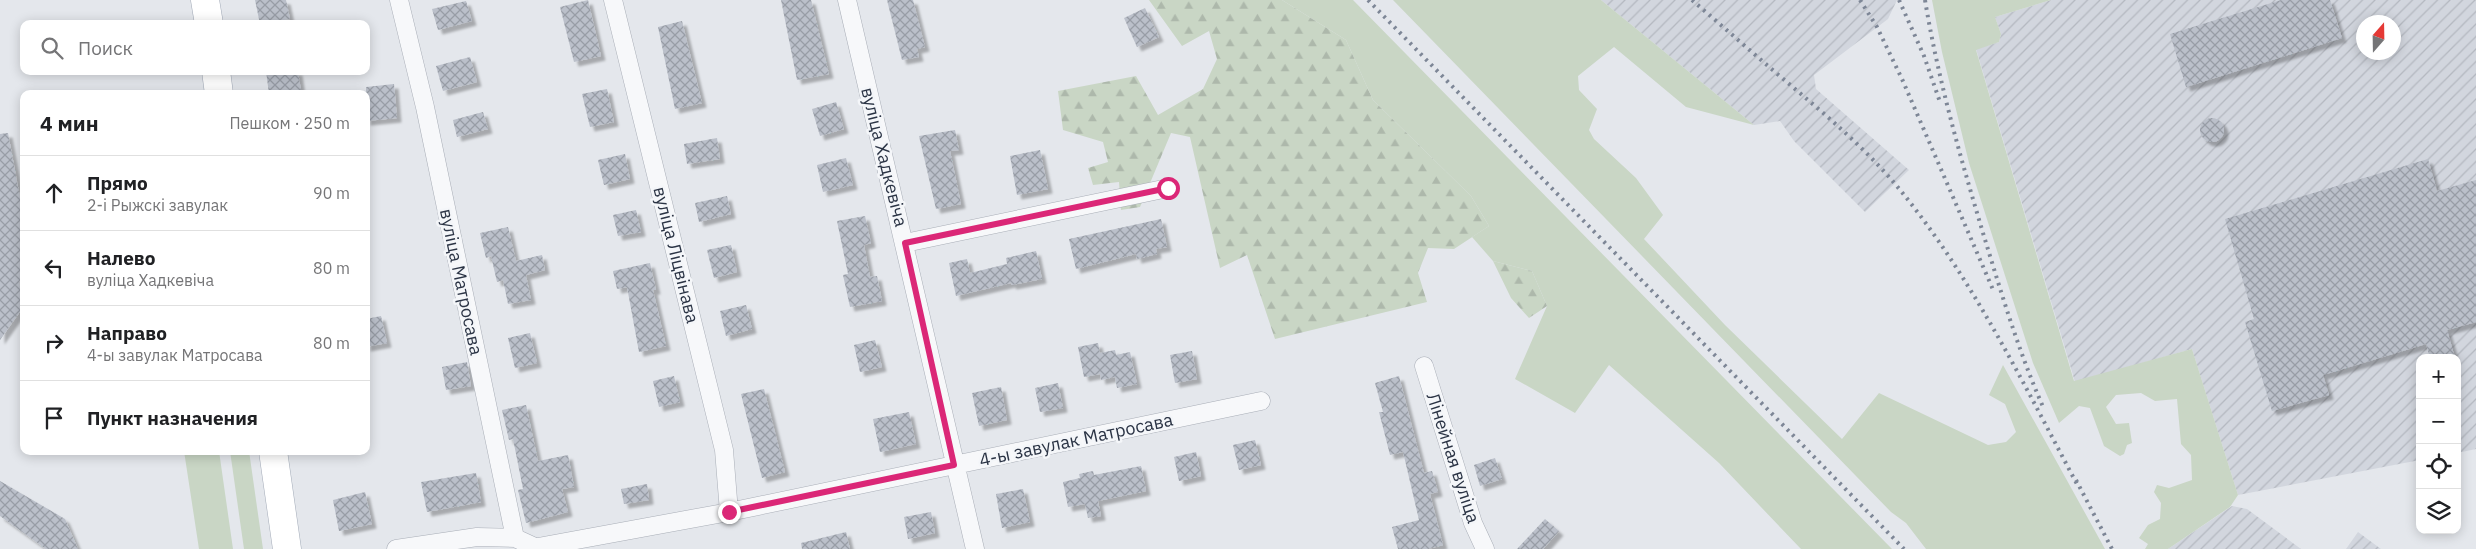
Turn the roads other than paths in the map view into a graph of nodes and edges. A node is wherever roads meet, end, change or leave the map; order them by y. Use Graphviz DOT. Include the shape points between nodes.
graph roads {
  1 [pos="205,0"];
  2 [pos="399,0"];
  3 [pos="613,0"];
  4 [pos="847,0"];
  5 [pos="208,20"];
  6 [pos="217,75"];
  7 [pos="218,90"];
  8 [pos="1168,188"];
  9 [pos="905,243"];
  10 [pos="1424,366"];
  11 [pos="1261,402"];
  12 [pos="273,455"];
  13 [pos="954,465"];
  14 [pos="729,512"];
  15 [pos="515,538"];
  16 [pos="538,548"];
  17 [pos="287,549"];
  18 [pos="396,549"];
  19 [pos="974,549"];
  20 [pos="1484,549"];
  1 -- 5 [label="main road"];
  2 -- 15 [label="street, вуліца Матросава" via="425,107"];
  3 -- 14 [label="street, вуліца Ліцвінава" via="724,450"];
  4 -- 9 [label="street, вуліца Хадкевіча"];
  6 -- 7 [label="main road"];
  8 -- 9 [label="street"];
  9 -- 13 [label="street, вуліца Хадкевіча"];
  10 -- 20 [label="street, Лінейная вуліца"];
  11 -- 13 [label="street, 4-ы завулак Матросава"];
  12 -- 17 [label="main road"];
  13 -- 14 [label="street, 4-ы завулак Матросава"];
  13 -- 19 [label="street, вуліца Хадкевіча"];
  14 -- 16 [label="street, 4-ы завулак Матросава"];
  15 -- 16 [label="street"];
  15 -- 18 [label="street" via="477,537"];
}
